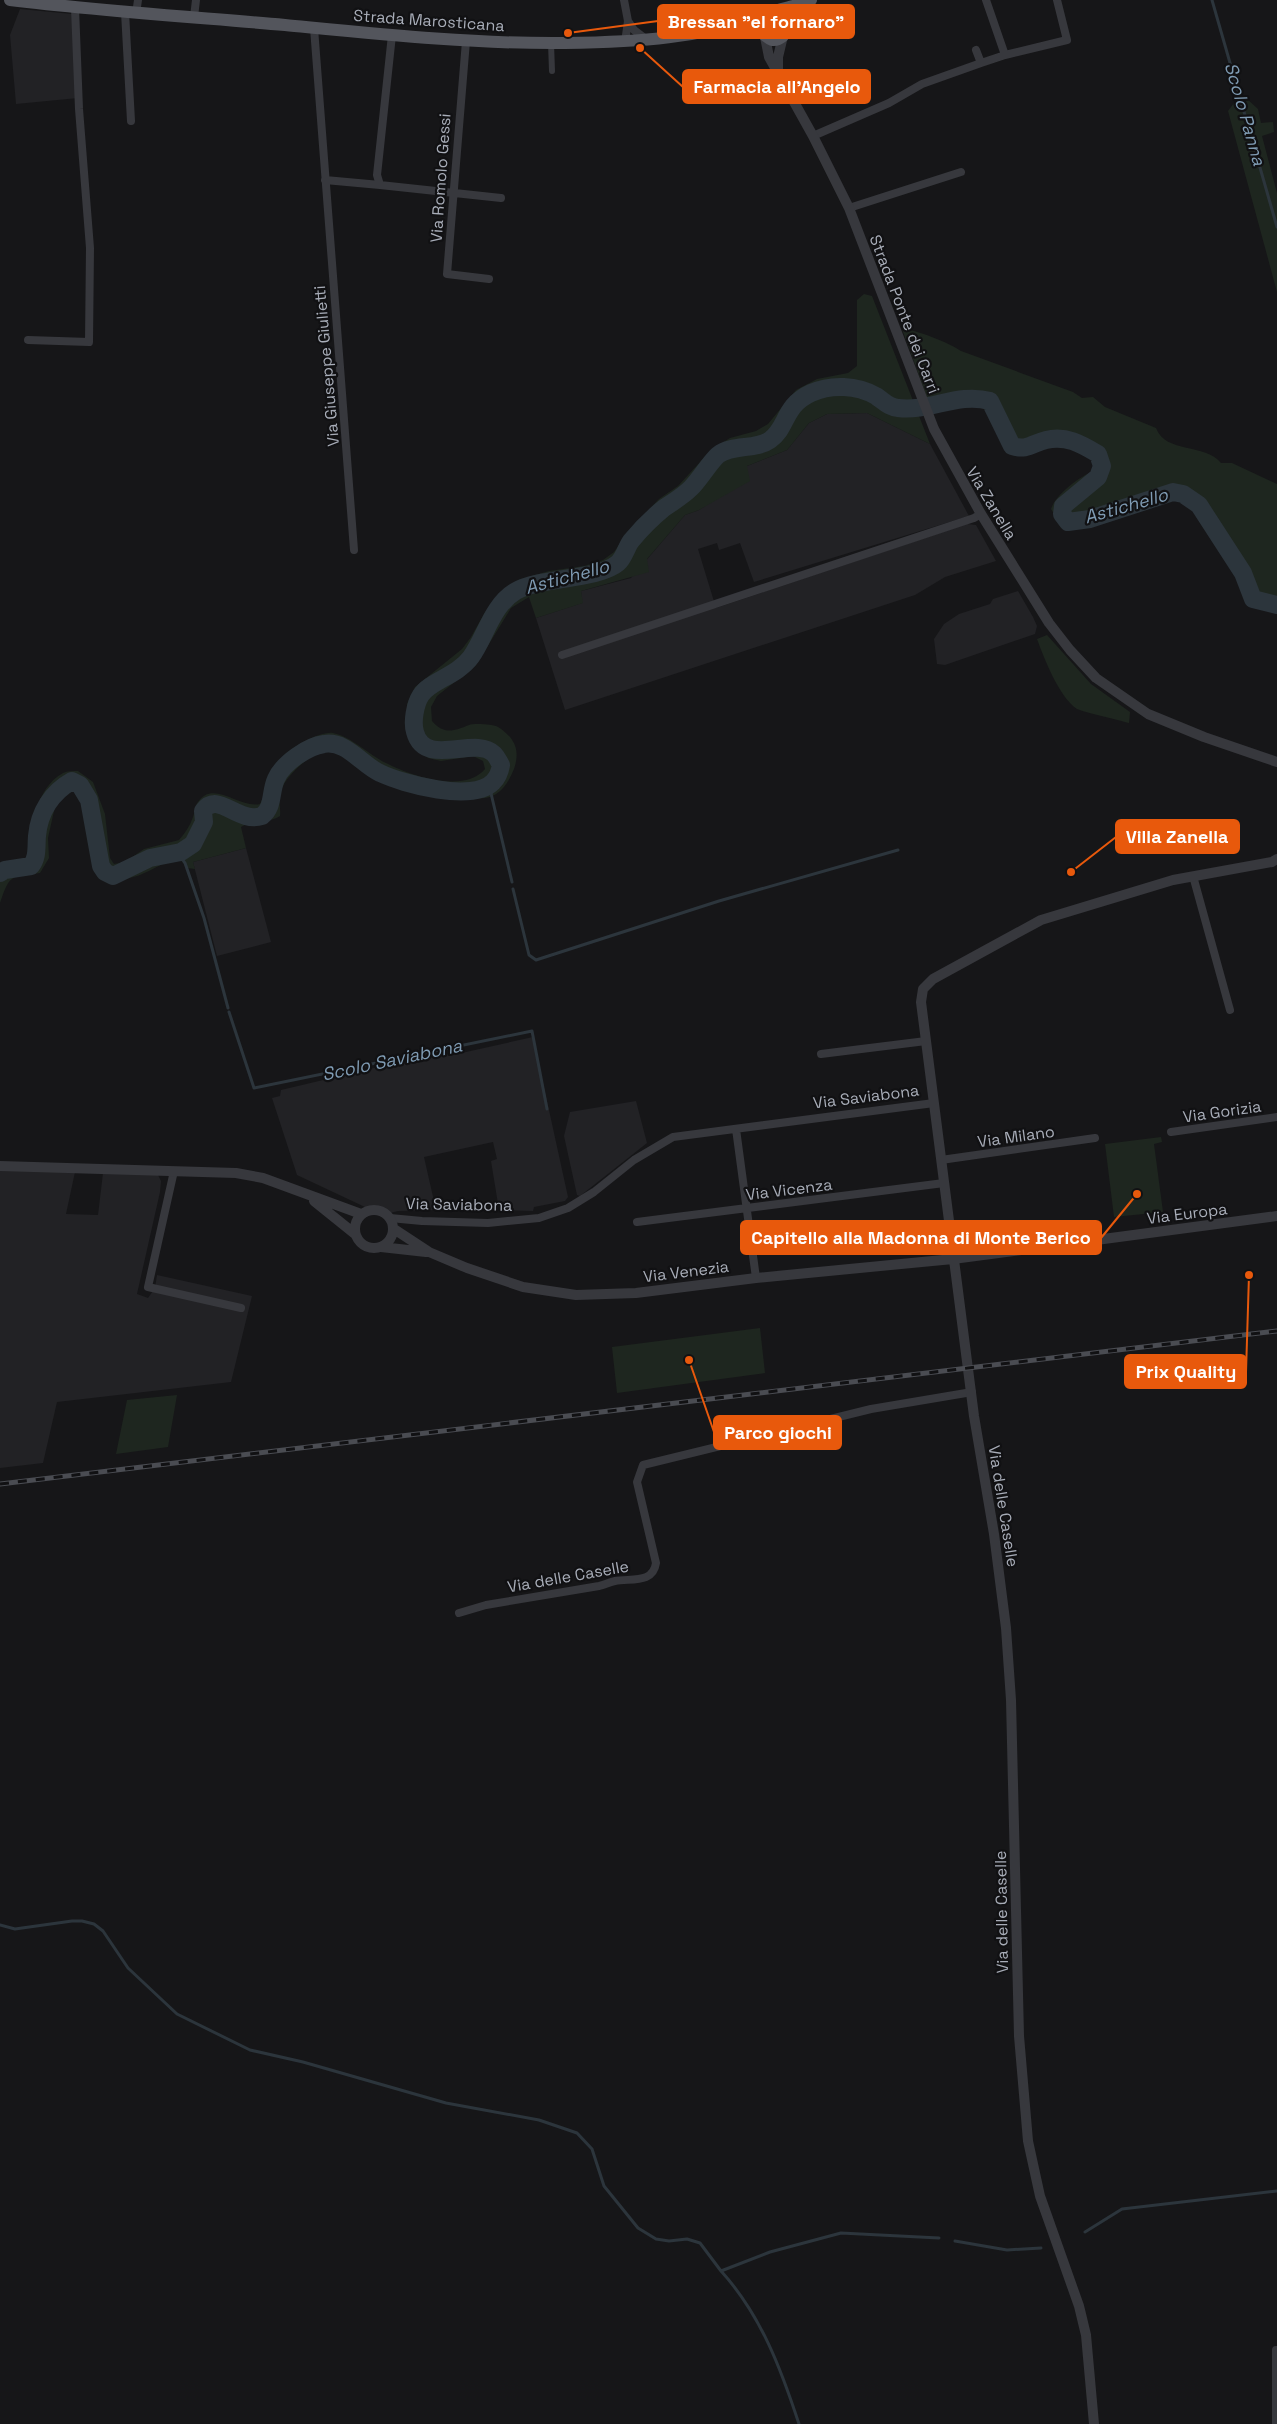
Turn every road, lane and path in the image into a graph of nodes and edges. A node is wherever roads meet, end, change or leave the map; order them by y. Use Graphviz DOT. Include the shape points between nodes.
graph roads {
  1 [pos="10,0"];
  2 [pos="138,0"];
  3 [pos="196,0"];
  4 [pos="624,0"];
  5 [pos="986,0"];
  6 [pos="1057,0"];
  7 [pos="810,1"];
  8 [pos="75,8"];
  9 [pos="131,13"];
  10 [pos="769,14"];
  11 [pos="194,17"];
  12 [pos="628,21"];
  13 [pos="737,25"];
  14 [pos="314,28"];
  15 [pos="786,31"];
  16 [pos="762,34"];
  17 [pos="392,35"];
  18 [pos="648,40"];
  19 [pos="466,41"];
  20 [pos="625,42"];
  21 [pos="551,43"];
  22 [pos="976,50"];
  23 [pos="1005,55"];
  24 [pos="981,63"];
  25 [pos="552,71"];
  26 [pos="779,73"];
  27 [pos="131,121"];
  28 [pos="813,136"];
  29 [pos="961,172"];
  30 [pos="325,180"];
  31 [pos="380,185"];
  32 [pos="452,193"];
  33 [pos="501,198"];
  34 [pos="849,208"];
  35 [pos="489,279"];
  36 [pos="28,340"];
  37 [pos="934,429"];
  38 [pos="981,514"];
  39 [pos="354,550"];
  40 [pos="562,654"];
  41 [pos="1277,762"];
  42 [pos="1277,859"];
  43 [pos="1193,876"];
  44 [pos="1230,1010"];
  45 [pos="926,1041"];
  46 [pos="821,1054"];
  47 [pos="934,1102"];
  48 [pos="1277,1118"];
  49 [pos="736,1129"];
  50 [pos="1171,1132"];
  51 [pos="1095,1138"];
  52 [pos="941,1160"];
  53 [pos="0,1166"];
  54 [pos="174,1171"];
  55 [pos="944,1183"];
  56 [pos="308,1195"];
  57 [pos="746,1209"];
  58 [pos="361,1214"];
  59 [pos="1277,1216"];
  60 [pos="390,1218"];
  61 [pos="637,1222"];
  62 [pos="394,1229"];
  63 [pos="355,1234"];
  64 [pos="381,1247"];
  65 [pos="429,1252"];
  66 [pos="953,1259"];
  67 [pos="756,1278"];
  68 [pos="241,1308"];
  69 [pos="972,1392"];
  70 [pos="459,1613"];
  71 [pos="1276,2350"];
  72 [pos="1094,2424"];
  73 [pos="1276,2424"];
  1 -- 8 [label="main road, Strada Marosticana"];
  2 -- 9 [label="street"];
  3 -- 11 [label="street"];
  4 -- 12 [label="street"];
  5 -- 23 [label="street"];
  6 -- 23 [label="street" via="1067,40"];
  7 -- 10 [label="main road, Strada Marosticana"];
  7 -- 15 [label="main road, Strada Marosticana"];
  8 -- 9 [label="main road, Strada Marosticana"];
  8 -- 36 [label="street" via="90,248 89,342"];
  9 -- 11 [label="main road, Strada Marosticana"];
  9 -- 27 [label="street"];
  10 -- 13 [label="main road, Strada Marosticana"];
  10 -- 15 [label="main road" via="781,14"];
  10 -- 16 [label="main road" via="760,23"];
  11 -- 14 [label="main road, Strada Marosticana"];
  12 -- 18 [label="street"];
  12 -- 20 [label="street"];
  13 -- 16 [label="main road, Strada Marosticana" via="754,28"];
  13 -- 18 [label="main road, Strada Marosticana"];
  14 -- 17 [label="main road, Strada Marosticana"];
  14 -- 30 [label="street, Via Giuseppe Giulietti"];
  15 -- 16 [label="main road, Strada Marosticana" via="776,40"];
  15 -- 26 [label="street" via="777,65"];
  16 -- 26 [label="street, Strada Ponte dei Carri" via="769,57"];
  17 -- 19 [label="main road, Strada Marosticana"];
  17 -- 31 [label="street" via="377,175"];
  18 -- 20 [label="main road, Strada Marosticana"];
  19 -- 21 [label="main road, Strada Marosticana"];
  19 -- 32 [label="street, Via Romolo Gessi"];
  20 -- 21 [label="main road, Strada Marosticana"];
  21 -- 25 [label="street"];
  22 -- 24 [label="street"];
  23 -- 24 [label="street"];
  24 -- 28 [label="street" via="922,84 889,103"];
  26 -- 28 [label="street, Strada Ponte dei Carri"];
  28 -- 34 [label="street, Strada Ponte dei Carri"];
  29 -- 34 [label="street"];
  30 -- 31 [label="street"];
  30 -- 39 [label="street, Via Giuseppe Giulietti"];
  31 -- 32 [label="street"];
  32 -- 33 [label="street"];
  32 -- 35 [label="street, Via Romolo Gessi" via="447,274"];
  34 -- 37 [label="street, Strada Ponte dei Carri"];
  37 -- 38 [label="street, Via Zanella"];
  38 -- 40 [label="street"];
  38 -- 41 [label="street, Via Zanella" via="1027,590 1070,650 1096,678 1148,714"];
  42 -- 43 [label="street, Via Saviabona"];
  43 -- 44 [label="street"];
  43 -- 45 [label="street, Via Saviabona" via="1041,920 933,979 923,989 921,1002"];
  45 -- 46 [label="street"];
  45 -- 47 [label="street, Via Saviabona"];
  47 -- 49 [label="street, Via Saviabona"];
  47 -- 52 [label="street, Via delle Caselle"];
  48 -- 50 [label="street, Via Gorizia"];
  49 -- 57 [label="street"];
  49 -- 60 [label="street, Via Saviabona" via="673,1138 634,1160 568,1208 539,1218 488,1223"];
  51 -- 52 [label="street, Via Milano"];
  52 -- 55 [label="street, Via delle Caselle"];
  53 -- 54 [label="street"];
  54 -- 56 [label="street" via="236,1173 264,1178"];
  54 -- 68 [label="street" via="148,1287"];
  55 -- 57 [label="street, Via Vicenza"];
  55 -- 66 [label="street, Via delle Caselle"];
  56 -- 58 [label="street"];
  56 -- 63 [label="street"];
  57 -- 61 [label="street, Via Vicenza"];
  57 -- 67 [label="street"];
  58 -- 60 [label="street, Via Saviabona" via="375,1209"];
  58 -- 63 [label="street" via="355,1225"];
  59 -- 66 [label="street, Via Europa"];
  60 -- 62 [label="street, Via Saviabona"];
  62 -- 64 [label="street, Via Saviabona" via="390,1240"];
  62 -- 65 [label="street, Via Venezia"];
  63 -- 64 [label="street" via="363,1245"];
  64 -- 65 [label="street, Via Venezia"];
  65 -- 67 [label="street, Via Venezia" via="523,1287 576,1295 636,1292"];
  66 -- 67 [label="street, Via Venezia"];
  66 -- 69 [label="street, Via delle Caselle"];
  69 -- 70 [label="street, Via delle Caselle" via="872,1409 643,1465 637,1482 656,1563 650,1575 486,1605"];
  69 -- 72 [label="street, Via delle Caselle" via="999,1568 1010,1666 1019,2036 1028,2141 1040,2196 1086,2335"];
  71 -- 73 [label="street"];
}
